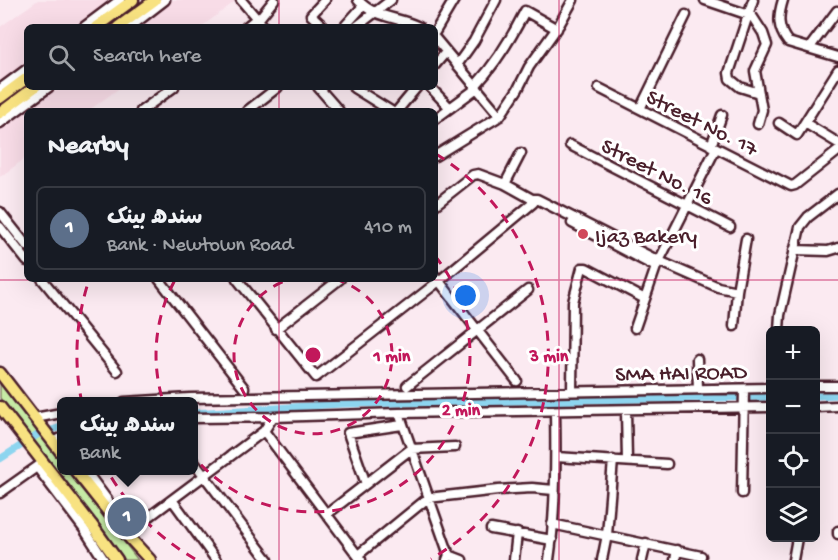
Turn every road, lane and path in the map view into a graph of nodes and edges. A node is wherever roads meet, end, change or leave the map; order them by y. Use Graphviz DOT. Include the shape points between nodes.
graph roads {
  1 [pos="120,0"];
  2 [pos="133,0"];
  3 [pos="165,0"];
  4 [pos="241,0"];
  5 [pos="274,0"];
  6 [pos="325,0"];
  7 [pos="391,0"];
  8 [pos="454,0"];
  9 [pos="496,0"];
  10 [pos="573,0"];
  11 [pos="705,0"];
  12 [pos="753,0"];
  13 [pos="783,0"];
  14 [pos="152,1"];
  15 [pos="361,3"];
  16 [pos="837,11"];
  17 [pos="374,13"];
  18 [pos="748,14"];
  19 [pos="687,15"];
  20 [pos="260,22"];
  21 [pos="88,24"];
  22 [pos="100,24"];
  23 [pos="122,24"];
  24 [pos="134,24"];
  25 [pos="321,24"];
  26 [pos="346,24"];
  27 [pos="360,24"];
  28 [pos="401,24"];
  29 [pos="438,27"];
  30 [pos="557,29"];
  31 [pos="438,42"];
  32 [pos="810,47"];
  33 [pos="446,52"];
  34 [pos="838,57"];
  35 [pos="438,61"];
  36 [pos="458,65"];
  37 [pos="838,70"];
  38 [pos="24,71"];
  39 [pos="24,79"];
  40 [pos="4,85"];
  41 [pos="476,87"];
  42 [pos="599,88"];
  43 [pos="33,90"];
  44 [pos="45,90"];
  45 [pos="170,90"];
  46 [pos="274,90"];
  47 [pos="321,90"];
  48 [pos="414,90"];
  49 [pos="433,90"];
  50 [pos="367,91"];
  51 [pos="759,93"];
  52 [pos="0,98"];
  53 [pos="21,107"];
  54 [pos="145,108"];
  55 [pos="251,108"];
  56 [pos="336,108"];
  57 [pos="387,108"];
  58 [pos="400,108"];
  59 [pos="450,108"];
  60 [pos="640,109"];
  61 [pos="0,113"];
  62 [pos="722,115"];
  63 [pos="500,116"];
  64 [pos="438,117"];
  65 [pos="0,123"];
  66 [pos="779,123"];
  67 [pos="805,123"];
  68 [pos="758,124"];
  69 [pos="838,143"];
  70 [pos="570,145"];
  71 [pos="714,147"];
  72 [pos="838,151"];
  73 [pos="521,153"];
  74 [pos="438,154"];
  75 [pos="505,184"];
  76 [pos="838,194"];
  77 [pos="533,201"];
  78 [pos="438,203"];
  79 [pos="688,205"];
  80 [pos="0,212"];
  81 [pos="0,227"];
  82 [pos="730,227"];
  83 [pos="746,239"];
  84 [pos="24,242"];
  85 [pos="838,248"];
  86 [pos="794,250"];
  87 [pos="24,257"];
  88 [pos="658,264"];
  89 [pos="438,277"];
  90 [pos="438,279"];
  91 [pos="44,282"];
  92 [pos="161,282"];
  93 [pos="240,282"];
  94 [pos="336,282"];
  95 [pos="432,282"];
  96 [pos="528,290"];
  97 [pos="737,291"];
  98 [pos="645,299"];
  99 [pos="734,326"];
  100 [pos="779,326"];
  101 [pos="635,328"];
  102 [pos="276,329"];
  103 [pos="477,330"];
  104 [pos="697,359"];
  105 [pos="117,370"];
  106 [pos="0,373"];
  107 [pos="517,381"];
  108 [pos="407,386"];
  109 [pos="820,386"];
  110 [pos="838,386"];
  111 [pos="244,388"];
  112 [pos="698,389"];
  113 [pos="766,389"];
  114 [pos="572,391"];
  115 [pos="744,391"];
  116 [pos="198,398"];
  117 [pos="744,406"];
  118 [pos="838,406"];
  119 [pos="0,407"];
  120 [pos="766,407"];
  121 [pos="820,407"];
  122 [pos="626,410"];
  123 [pos="555,412"];
  124 [pos="57,413"];
  125 [pos="399,413"];
  126 [pos="273,417"];
  127 [pos="198,418"];
  128 [pos="36,420"];
  129 [pos="4,421"];
  130 [pos="402,425"];
  131 [pos="264,431"];
  132 [pos="57,439"];
  133 [pos="455,447"];
  134 [pos="411,449"];
  135 [pos="556,457"];
  136 [pos="613,460"];
  137 [pos="40,461"];
  138 [pos="627,461"];
  139 [pos="667,464"];
  140 [pos="198,467"];
  141 [pos="78,475"];
  142 [pos="88,475"];
  143 [pos="206,476"];
  144 [pos="366,484"];
  145 [pos="554,490"];
  146 [pos="0,493"];
  147 [pos="742,493"];
  148 [pos="428,498"];
  149 [pos="173,501"];
  150 [pos="103,505"];
  151 [pos="327,514"];
  152 [pos="552,524"];
  153 [pos="88,527"];
  154 [pos="491,528"];
  155 [pos="517,533"];
  156 [pos="126,534"];
  157 [pos="607,535"];
  158 [pos="552,540"];
  159 [pos="796,542"];
  160 [pos="646,543"];
  161 [pos="676,550"];
  162 [pos="701,556"];
  163 [pos="448,557"];
  164 [pos="360,558"];
  165 [pos="117,559"];
  166 [pos="104,560"];
  167 [pos="141,560"];
  168 [pos="150,560"];
  169 [pos="216,560"];
  170 [pos="268,560"];
  171 [pos="462,560"];
  172 [pos="514,560"];
  173 [pos="549,560"];
  174 [pos="602,560"];
  175 [pos="642,560"];
  176 [pos="675,560"];
  177 [pos="793,560"];
  1 -- 21 [label="street"];
  2 -- 22 [label="main road"];
  3 -- 24 [label="street"];
  4 -- 20 [label="street"];
  5 -- 20 [label="street"];
  6 -- 25 [label="street" via="311,15"];
  7 -- 17 [label="street"];
  8 -- 29 [label="street"];
  9 -- 36 [label="street"];
  10 -- 30 [label="street"];
  11 -- 18 [label="street"];
  12 -- 18 [label="street"];
  13 -- 32 [label="street" via="778,18 784,37 790,43"];
  14 -- 23 [label="main road"];
  15 -- 17 [label="street"];
  15 -- 26 [label="street"];
  16 -- 32 [label="street"];
  17 -- 27 [label="street"];
  17 -- 28 [label="street"];
  18 -- 51 [label="street" via="763,33 766,45 755,71"];
  18 -- 51 [label="street" via="729,73 740,87"];
  19 -- 60 [label="street"];
  30 -- 41 [label="street" via="525,11"];
  30 -- 63 [label="street"];
  31 -- 33 [label="street"];
  32 -- 34 [label="street"];
  33 -- 35 [label="street"];
  33 -- 36 [label="street"];
  36 -- 41 [label="street"];
  37 -- 67 [label="street"];
  38 -- 40 [label="street"];
  39 -- 40 [label="main road"];
  40 -- 52 [label="main road"];
  41 -- 59 [label="street"];
  41 -- 63 [label="street"];
  42 -- 60 [label="street, Street No. 17"];
  43 -- 53 [label="main road"];
  44 -- 53 [label="street"];
  45 -- 54 [label="street"];
  46 -- 55 [label="street"];
  47 -- 56 [label="street"];
  48 -- 58 [label="street"];
  49 -- 59 [label="street"];
  50 -- 57 [label="street"];
  51 -- 68 [label="street" via="762,110"];
  53 -- 61 [label="main road"];
  53 -- 65 [label="street"];
  59 -- 64 [label="street"];
  60 -- 71 [label="street, Street No. 17"];
  62 -- 71 [label="street"];
  63 -- 74 [label="street"];
  66 -- 67 [label="street" via="797,135"];
  67 -- 69 [label="street"];
  70 -- 79 [label="street, Street No. 16"];
  71 -- 72 [label="street, Street No. 17" via="791,186"];
  71 -- 79 [label="street"];
  73 -- 75 [label="street"];
  75 -- 77 [label="street"];
  75 -- 78 [label="street" via="473,175"];
  76 -- 86 [label="street" via="803,221"];
  77 -- 88 [label="street" via="537,199"];
  77 -- 89 [label="street"];
  79 -- 82 [label="street, Street No. 16"];
  79 -- 88 [label="street"];
  80 -- 84 [label="street"];
  81 -- 87 [label="street"];
  83 -- 97 [label="street"];
  85 -- 86 [label="street"];
  86 -- 100 [label="street"];
  88 -- 97 [label="street"];
  88 -- 98 [label="street"];
  90 -- 103 [label="street"];
  91 -- 105 [label="street"];
  92 -- 111 [label="street"];
  93 -- 102 [label="street"];
  94 -- 102 [label="street"];
  95 -- 102 [label="street" via="316,377"];
  96 -- 103 [label="street"];
  97 -- 99 [label="street"];
  98 -- 101 [label="street"];
  98 -- 114 [label="street" via="582,268 572,314"];
  103 -- 107 [label="street"];
  103 -- 108 [label="street"];
  104 -- 112 [label="street"];
  106 -- 128 [label="main road"];
  109 -- 110 [label="street"];
  112 -- 114 [label="street, SMA HAI ROAD"];
  112 -- 115 [label="street, SMA HAI ROAD"];
  113 -- 115 [label="street, SMA HAI ROAD"];
  114 -- 116 [label="street, SMA HAI ROAD"];
  115 -- 117 [label="street"];
  117 -- 120 [label="street"];
  117 -- 122 [label="street"];
  117 -- 147 [label="street"];
  118 -- 121 [label="street"];
  119 -- 129 [label="main road"];
  122 -- 123 [label="street"];
  122 -- 138 [label="street"];
  123 -- 125 [label="street"];
  123 -- 135 [label="street"];
  124 -- 128 [label="street"];
  125 -- 126 [label="street"];
  125 -- 130 [label="street"];
  126 -- 127 [label="street"];
  126 -- 131 [label="street"];
  128 -- 132 [label="main road"];
  129 -- 137 [label="main road" via="18,429"];
  130 -- 134 [label="street"];
  130 -- 144 [label="street" via="348,433"];
  131 -- 143 [label="street"];
  131 -- 151 [label="street"];
  133 -- 134 [label="street"];
  134 -- 144 [label="street"];
  134 -- 148 [label="street"];
  135 -- 136 [label="street"];
  135 -- 145 [label="street"];
  136 -- 138 [label="street"];
  136 -- 157 [label="street"];
  137 -- 146 [label="street"];
  137 -- 153 [label="main road"];
  138 -- 139 [label="street"];
  140 -- 143 [label="street"];
  141 -- 150 [label="main road"];
  142 -- 150 [label="street" via="108,501"];
  143 -- 149 [label="street"];
  143 -- 170 [label="street"];
  144 -- 151 [label="street"];
  145 -- 148 [label="street" via="510,489"];
  145 -- 152 [label="street"];
  148 -- 163 [label="street"];
  148 -- 164 [label="street"];
  149 -- 156 [label="street"];
  149 -- 169 [label="street"];
  150 -- 156 [label="main road"];
  151 -- 164 [label="street"];
  152 -- 157 [label="street"];
  152 -- 158 [label="street"];
  153 -- 165 [label="main road"];
  153 -- 166 [label="street"];
  154 -- 155 [label="street"];
  155 -- 158 [label="street"];
  155 -- 172 [label="street"];
  156 -- 167 [label="main road"];
  156 -- 168 [label="main road"];
  157 -- 160 [label="street"];
  157 -- 174 [label="street"];
  158 -- 173 [label="street"];
  159 -- 177 [label="street"];
  160 -- 161 [label="street"];
  160 -- 175 [label="street"];
  161 -- 162 [label="street"];
  161 -- 176 [label="street"];
  163 -- 171 [label="street"];
}
